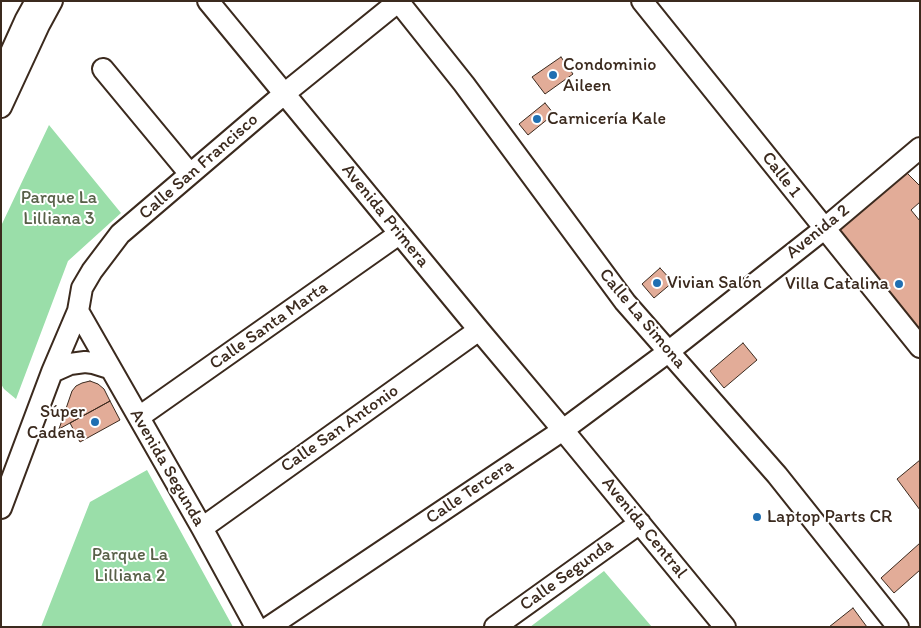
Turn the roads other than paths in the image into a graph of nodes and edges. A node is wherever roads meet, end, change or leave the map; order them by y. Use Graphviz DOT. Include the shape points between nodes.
graph roads {
  1 [pos="36,1"];
  2 [pos="52,1"];
  3 [pos="208,1"];
  4 [pos="398,1"];
  5 [pos="642,1"];
  6 [pos="103,69"];
  7 [pos="1,74"];
  8 [pos="284,94"];
  9 [pos="1,107"];
  10 [pos="920,148"];
  11 [pos="190,174"];
  12 [pos="824,229"];
  13 [pos="399,234"];
  14 [pos="78,311"];
  15 [pos="479,330"];
  16 [pos="920,347"];
  17 [pos="668,352"];
  18 [pos="110,368"];
  19 [pos="52,372"];
  20 [pos="139,418"];
  21 [pos="563,430"];
  22 [pos="1,508"];
  23 [pos="640,522"];
  24 [pos="202,528"];
  25 [pos="718,624"];
  26 [pos="256,627"];
  27 [pos="269,627"];
  28 [pos="495,627"];
  29 [pos="898,627"];
  1 -- 7 [label="street"];
  2 -- 9 [label="street"];
  3 -- 8 [label="street, Avenida Primera"];
  4 -- 8 [label="street, Calle San Francisco"];
  4 -- 17 [label="street, Calle La Simona" via="464,84 625,302"];
  5 -- 12 [label="street, Calle 1"];
  6 -- 11 [label="street"];
  8 -- 11 [label="street, Calle San Francisco"];
  8 -- 13 [label="street, Avenida Primera"];
  10 -- 12 [label="street, Avenida 2"];
  11 -- 14 [label="street, Calle San Francisco" via="120,234 82,288"];
  12 -- 16 [label="street, Calle 1"];
  12 -- 17 [label="street, Avenida 2"];
  13 -- 15 [label="street, Avenida Primera"];
  13 -- 20 [label="street, Calle Santa Marta"];
  14 -- 18 [label="street, Avenida Segunda"];
  14 -- 19 [label="street, Calle San Francisco"];
  15 -- 21 [label="street, Avenida Primera"];
  15 -- 24 [label="street, Calle San Antonio"];
  17 -- 21 [label="street, Calle Tercera"];
  17 -- 29 [label="street, Calle La Simona" via="777,475"];
  18 -- 19 [label="street" via="84,362"];
  18 -- 20 [label="street, Avenida Segunda"];
  19 -- 22 [label="street, Calle San Francisco"];
  20 -- 24 [label="street, Avenida Segunda"];
  21 -- 23 [label="street, Avenida Central"];
  21 -- 27 [label="street, Calle Tercera"];
  23 -- 25 [label="street, Avenida Central"];
  23 -- 28 [label="street, Calle Segunda"];
  24 -- 26 [label="street, Avenida Segunda"];
}
